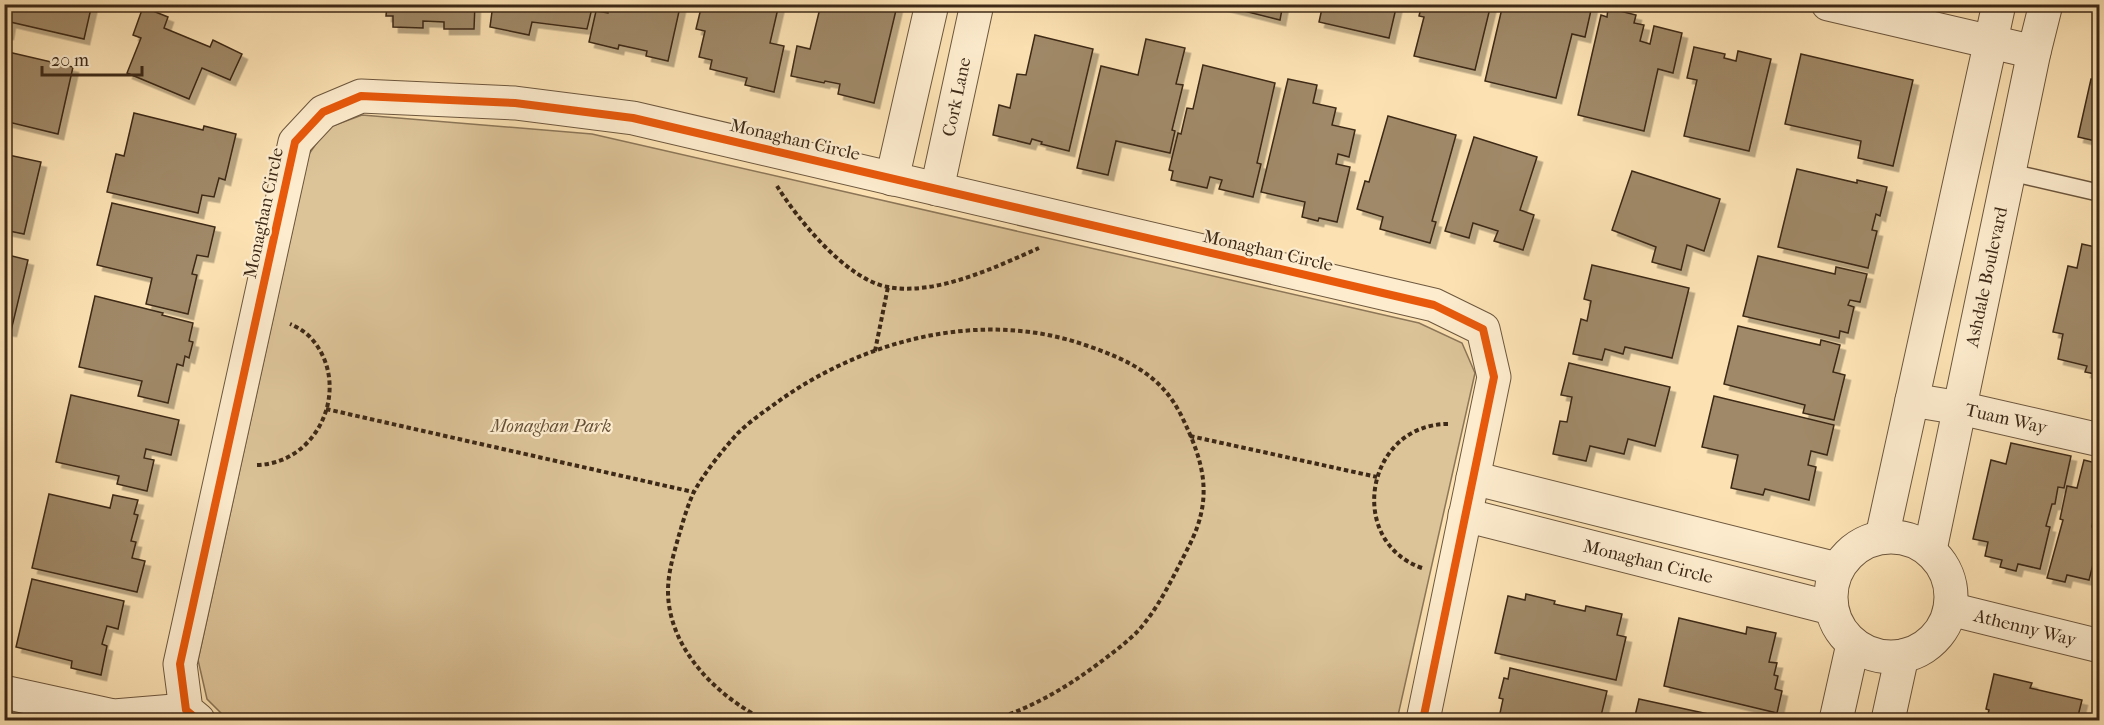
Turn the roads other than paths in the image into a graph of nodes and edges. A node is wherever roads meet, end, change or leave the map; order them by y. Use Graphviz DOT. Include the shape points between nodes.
graph roads {
  1 [pos="932,4"];
  2 [pos="977,4"];
  3 [pos="1827,4"];
  4 [pos="1999,4"];
  5 [pos="2046,4"];
  6 [pos="1991,42"];
  7 [pos="2034,52"];
  8 [pos="2009,172"];
  9 [pos="892,179"];
  10 [pos="937,189"];
  11 [pos="2100,193"];
  12 [pos="1912,400"];
  13 [pos="1960,408"];
  14 [pos="2100,440"];
  15 [pos="1473,478"];
  16 [pos="1466,515"];
  17 [pos="1882,537"];
  18 [pos="1930,550"];
  19 [pos="1837,569"];
  20 [pos="1831,608"];
  21 [pos="1950,609"];
  22 [pos="1853,644"];
  23 [pos="2100,646"];
  24 [pos="1902,656"];
  25 [pos="4,692"];
  26 [pos="192,715"];
  27 [pos="1424,720"];
  28 [pos="1836,720"];
  29 [pos="1888,720"];
  1 -- 9 [label="street"];
  2 -- 10 [label="street, Cork Lane"];
  3 -- 6 [label="street"];
  4 -- 6 [label="street"];
  5 -- 7 [label="street, Ashdale Boulevard"];
  6 -- 7 [label="street"];
  6 -- 12 [label="street"];
  7 -- 8 [label="street, Ashdale Boulevard"];
  8 -- 11 [label="lane"];
  8 -- 13 [label="street, Ashdale Boulevard"];
  9 -- 10 [label="street, Monaghan Circle"];
  9 -- 26 [label="street, Monaghan Circle" via="633,118 515,104 360,96 322,112 295,142 180,664"];
  10 -- 15 [label="street, Monaghan Circle" via="1434,305 1484,329 1494,376"];
  12 -- 13 [label="street, Tuam Way"];
  12 -- 17 [label="street"];
  13 -- 14 [label="street, Tuam Way"];
  13 -- 18 [label="street, Ashdale Boulevard"];
  15 -- 16 [label="street, Monaghan Circle"];
  15 -- 19 [label="street"];
  16 -- 20 [label="street, Monaghan Circle"];
  16 -- 27 [label="street, Monaghan Circle"];
  17 -- 18 [label="street" via="1903,538"];
  17 -- 19 [label="street" via="1850,552"];
  18 -- 21 [label="street" via="1944,567 1951,587"];
  19 -- 20 [label="street" via="1831,587"];
  20 -- 22 [label="street" via="1839,628"];
  21 -- 23 [label="street, Athenny Way"];
  21 -- 24 [label="street" via="1929,645"];
  22 -- 24 [label="street" via="1881,657"];
  22 -- 28 [label="street"];
  24 -- 29 [label="street"];
  25 -- 26 [label="street, Monaghan Circle" via="114,716"];
}
